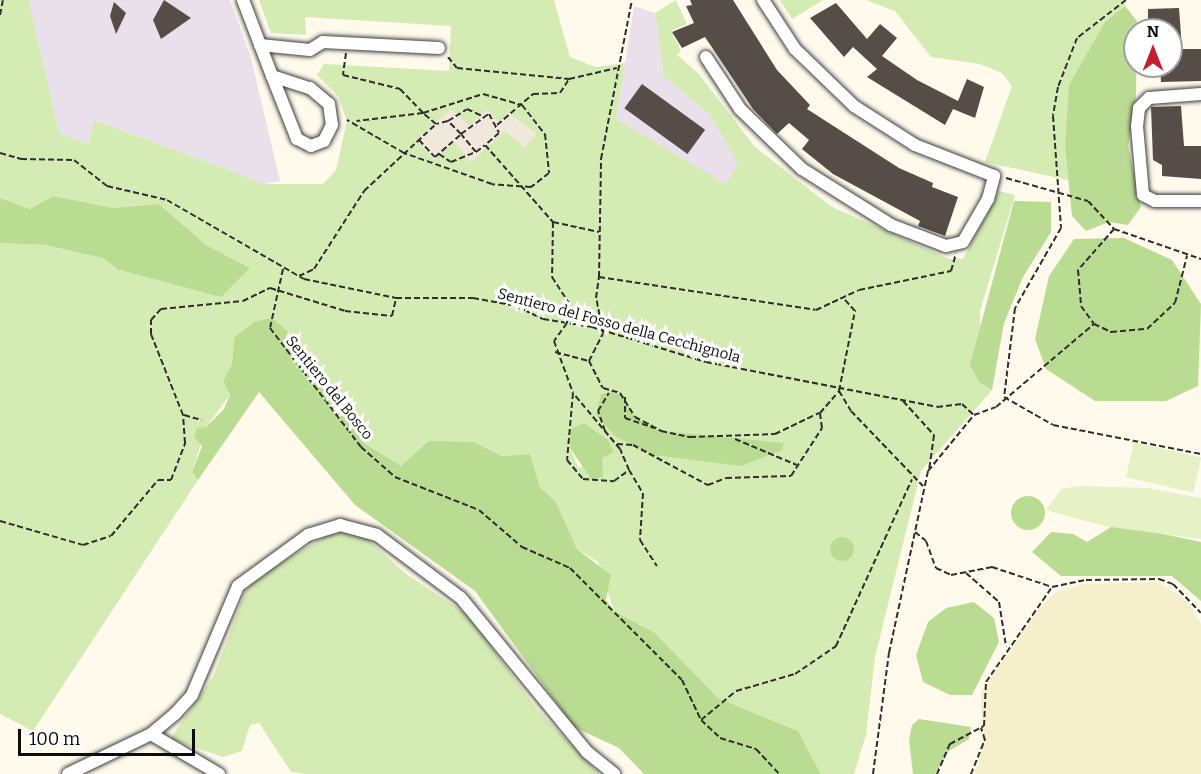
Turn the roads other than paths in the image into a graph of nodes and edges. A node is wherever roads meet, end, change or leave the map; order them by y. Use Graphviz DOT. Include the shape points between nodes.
graph roads {
  1 [pos="243,0"];
  2 [pos="763,0"];
  3 [pos="260,45"];
  4 [pos="439,48"];
  5 [pos="706,57"];
  6 [pos="272,76"];
  7 [pos="1201,94"];
  8 [pos="1201,201"];
  9 [pos="151,734"];
  10 [pos="68,774"];
  11 [pos="219,774"];
  12 [pos="614,774"];
  1 -- 3 [label="street"];
  2 -- 5 [label="street" via="795,49 854,106 915,145 994,176 980,216 965,240 954,246 881,221 802,169 740,109"];
  3 -- 4 [label="street" via="310,50 322,42"];
  3 -- 6 [label="street"];
  6 -- 6 [label="street" via="297,139 311,146 324,141 333,125 329,104 310,87"];
  7 -- 8 [label="street" via="1149,98 1139,108 1137,126 1143,195 1155,201"];
  9 -- 10 [label="street"];
  9 -- 11 [label="street"];
  9 -- 12 [label="street" via="192,695 223,614 250,573 308,535 357,526 461,598 587,752"];
}
